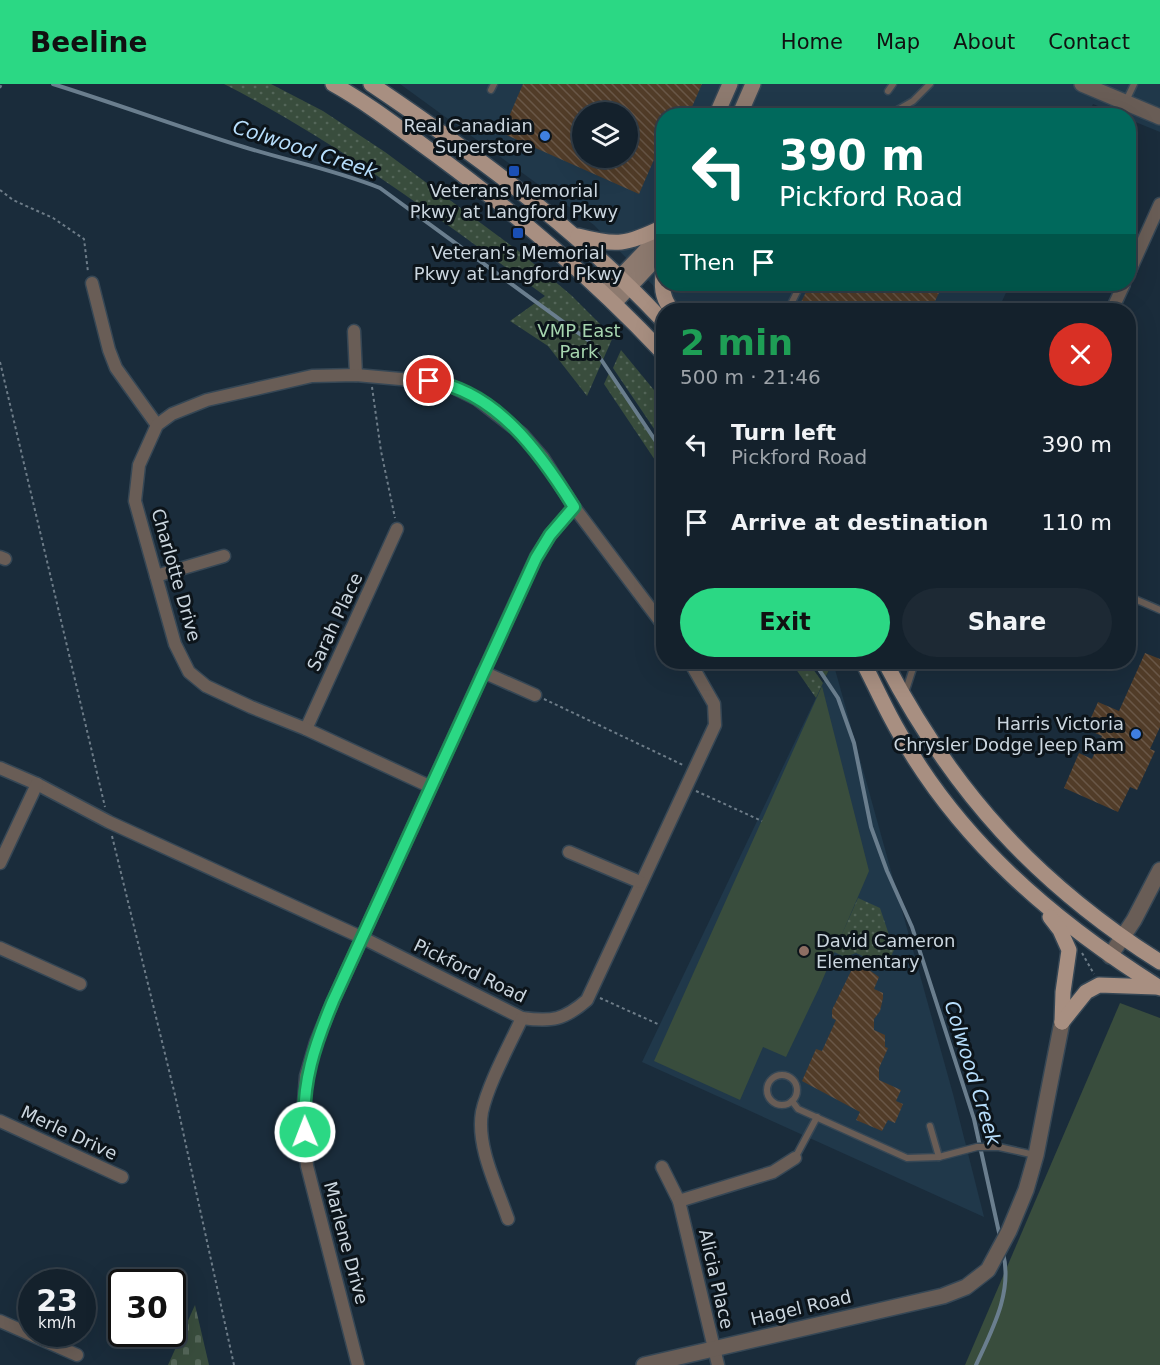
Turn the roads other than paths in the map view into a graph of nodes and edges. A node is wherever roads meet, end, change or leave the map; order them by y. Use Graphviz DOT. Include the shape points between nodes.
graph roads {
  1 [pos="333,84"];
  2 [pos="371,84"];
  3 [pos="730,84"];
  4 [pos="753,84"];
  5 [pos="893,84"];
  6 [pos="930,84"];
  7 [pos="1082,84"];
  8 [pos="1134,84"];
  9 [pos="888,91"];
  10 [pos="1126,102"];
  11 [pos="720,108"];
  12 [pos="742,108"];
  13 [pos="902,108"];
  14 [pos="1160,117"];
  15 [pos="1160,204"];
  16 [pos="656,230"];
  17 [pos="575,235"];
  18 [pos="656,238"];
  19 [pos="656,257"];
  20 [pos="1136,257"];
  21 [pos="626,281"];
  22 [pos="92,283"];
  23 [pos="610,298"];
  24 [pos="656,313"];
  25 [pos="354,332"];
  26 [pos="656,346"];
  27 [pos="356,375"];
  28 [pos="157,425"];
  29 [pos="574,507"];
  30 [pos="397,529"];
  31 [pos="224,556"];
  32 [pos="156,576"];
  33 [pos="1136,600"];
  34 [pos="1160,610"];
  35 [pos="656,616"];
  36 [pos="694,669"];
  37 [pos="866,669"];
  38 [pos="889,669"];
  39 [pos="913,669"];
  40 [pos="483,672"];
  41 [pos="535,695"];
  42 [pos="904,697"];
  43 [pos="306,729"];
  44 [pos="0,768"];
  45 [pos="37,784"];
  46 [pos="429,786"];
  47 [pos="569,852"];
  48 [pos="0,863"];
  49 [pos="1160,870"];
  50 [pos="640,882"];
  51 [pos="1155,892"];
  52 [pos="1038,902"];
  53 [pos="363,938"];
  54 [pos="1122,938"];
  55 [pos="0,948"];
  56 [pos="1110,956"];
  57 [pos="1160,962"];
  58 [pos="80,984"];
  59 [pos="1160,988"];
  60 [pos="522,1018"];
  61 [pos="1062,1022"];
  62 [pos="792,1101"];
  63 [pos="817,1117"];
  64 [pos="0,1121"];
  65 [pos="930,1126"];
  66 [pos="1036,1155"];
  67 [pos="939,1157"];
  68 [pos="795,1158"];
  69 [pos="662,1167"];
  70 [pos="122,1177"];
  71 [pos="679,1201"];
  72 [pos="508,1219"];
  73 [pos="0,1321"];
  74 [pos="714,1348"];
  75 [pos="77,1355"];
  76 [pos="358,1365"];
  77 [pos="644,1365"];
  78 [pos="718,1365"];
  1 -- 23 [label="main road" via="500,203"];
  2 -- 17 [label="main road" via="438,129"];
  3 -- 11 [label="main road"];
  4 -- 12 [label="main road"];
  5 -- 9 [label="lane"];
  6 -- 13 [label="lane"];
  7 -- 10 [label="street"];
  8 -- 10 [label="lane"];
  10 -- 14 [label="street"];
  15 -- 20 [label="street"];
  16 -- 17 [label="main road" via="633,241 617,243"];
  17 -- 21 [label="main road"];
  18 -- 21 [label="main road"];
  19 -- 21 [label="main road"];
  21 -- 23 [label="main road"];
  21 -- 24 [label="main road"];
  22 -- 28 [label="street" via="116,368"];
  23 -- 26 [label="main road"];
  25 -- 27 [label="street"];
  27 -- 28 [label="street" via="312,376 207,400 172,414"];
  27 -- 29 [label="street" via="445,383 477,399 522,434 543,458"];
  28 -- 32 [label="street, Charlotte Drive" via="139,465 135,501"];
  29 -- 35 [label="street"];
  29 -- 40 [label="street, Marlene Drive" via="536,558"];
  30 -- 43 [label="street, Sarah Place"];
  31 -- 32 [label="street"];
  32 -- 43 [label="street, Charlotte Drive" via="175,644 189,672 206,686"];
  33 -- 34 [label="lane"];
  36 -- 50 [label="street, Pickford Road" via="714,704 715,725"];
  37 -- 52 [label="main road" via="896,728 958,818"];
  38 -- 42 [label="main road"];
  39 -- 42 [label="lane"];
  40 -- 41 [label="street"];
  40 -- 46 [label="street, Marlene Drive"];
  42 -- 54 [label="main road" via="963,788 1012,845 1045,877"];
  43 -- 46 [label="street, Charlotte Drive"];
  44 -- 45 [label="street, Pickford Road"];
  45 -- 48 [label="street"];
  45 -- 53 [label="street, Pickford Road" via="109,822"];
  46 -- 53 [label="street, Marlene Drive"];
  47 -- 50 [label="street"];
  49 -- 51 [label="street"];
  50 -- 60 [label="street, Pickford Road" via="590,993 570,1014 546,1021"];
  51 -- 54 [label="street"];
  52 -- 56 [label="main road"];
  52 -- 61 [label="main road" via="1060,930 1069,950"];
  53 -- 60 [label="street, Pickford Road"];
  53 -- 76 [label="street, Marlene Drive" via="316,1041 306,1076 303,1115 307,1166"];
  54 -- 56 [label="street"];
  54 -- 57 [label="main road"];
  55 -- 58 [label="street"];
  56 -- 59 [label="main road"];
  59 -- 61 [label="main road" via="1099,985 1086,992"];
  60 -- 72 [label="street" via="482,1111 481,1130"];
  61 -- 66 [label="street"];
  62 -- 62 [label="lane" via="797,1089 790,1077 784,1074 771,1078 766,1091 773,1102"];
  62 -- 63 [label="lane" via="798,1109"];
  63 -- 67 [label="lane" via="907,1158"];
  63 -- 68 [label="lane"];
  64 -- 70 [label="street, Merle Drive"];
  65 -- 67 [label="lane"];
  66 -- 67 [label="lane" via="977,1147"];
  66 -- 74 [label="street, Hagel Road" via="1026,1190 994,1263 966,1287 943,1296"];
  68 -- 71 [label="street" via="773,1172"];
  69 -- 71 [label="street, Alicia Place"];
  71 -- 74 [label="street, Alicia Place"];
  73 -- 75 [label="street"];
  74 -- 77 [label="street, Hagel Road"];
  74 -- 78 [label="street, Alicia Place"];
}
